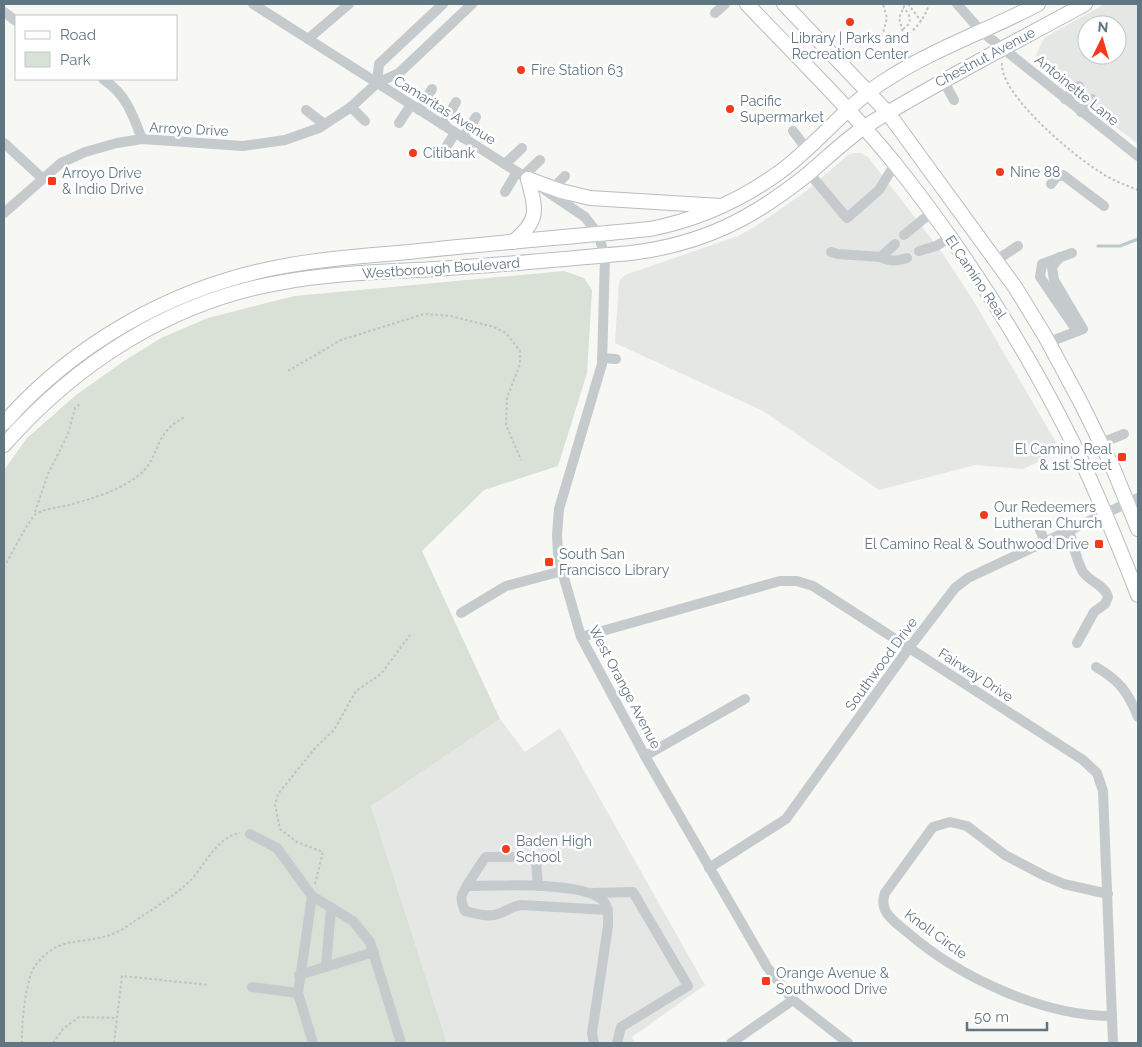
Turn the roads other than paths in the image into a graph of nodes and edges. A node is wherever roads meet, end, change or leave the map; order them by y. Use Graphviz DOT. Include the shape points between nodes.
graph roads {
  1 [pos="253,4"];
  2 [pos="349,4"];
  3 [pos="443,4"];
  4 [pos="472,4"];
  5 [pos="725,4"];
  6 [pos="747,4"];
  7 [pos="784,4"];
  8 [pos="957,4"];
  9 [pos="1038,4"];
  10 [pos="1084,4"];
  11 [pos="4,12"];
  12 [pos="715,13"];
  13 [pos="15,20"];
  14 [pos="981,31"];
  15 [pos="308,39"];
  16 [pos="1003,49"];
  17 [pos="105,80"];
  18 [pos="943,80"];
  19 [pos="377,83"];
  20 [pos="1079,86"];
  21 [pos="432,89"];
  22 [pos="870,92"];
  23 [pos="1065,99"];
  24 [pos="1092,99"];
  25 [pos="954,100"];
  26 [pos="456,102"];
  27 [pos="351,107"];
  28 [pos="415,108"];
  29 [pos="306,110"];
  30 [pos="849,110"];
  31 [pos="1082,112"];
  32 [pos="888,113"];
  33 [pos="476,117"];
  34 [pos="365,122"];
  35 [pos="399,123"];
  36 [pos="324,124"];
  37 [pos="443,125"];
  38 [pos="864,128"];
  39 [pos="793,131"];
  40 [pos="459,135"];
  41 [pos="142,140"];
  42 [pos="4,143"];
  43 [pos="522,148"];
  44 [pos="806,148"];
  45 [pos="443,152"];
  46 [pos="1138,156"];
  47 [pos="540,160"];
  48 [pos="505,164"];
  49 [pos="895,164"];
  50 [pos="809,173"];
  51 [pos="523,175"];
  52 [pos="565,176"];
  53 [pos="42,178"];
  54 [pos="1051,184"];
  55 [pos="553,188"];
  56 [pos="505,192"];
  57 [pos="722,206"];
  58 [pos="1104,206"];
  59 [pos="932,212"];
  60 [pos="4,213"];
  61 [pos="598,234"];
  62 [pos="904,235"];
  63 [pos="950,238"];
  64 [pos="513,242"];
  65 [pos="895,244"];
  66 [pos="1018,246"];
  67 [pos="919,251"];
  68 [pos="831,252"];
  69 [pos="1072,253"];
  70 [pos="605,256"];
  71 [pos="881,258"];
  72 [pos="907,258"];
  73 [pos="995,261"];
  74 [pos="1049,342"];
  75 [pos="602,358"];
  76 [pos="616,359"];
  77 [pos="4,423"];
  78 [pos="1124,434"];
  79 [pos="1101,443"];
  80 [pos="4,445"];
  81 [pos="1133,500"];
  82 [pos="1104,513"];
  83 [pos="1038,526"];
  84 [pos="1138,529"];
  85 [pos="1069,530"];
  86 [pos="1045,541"];
  87 [pos="562,571"];
  88 [pos="1138,594"];
  89 [pos="461,613"];
  90 [pos="581,637"];
  91 [pos="1077,643"];
  92 [pos="909,648"];
  93 [pos="1096,667"];
  94 [pos="745,699"];
  95 [pos="1138,717"];
  96 [pos="645,756"];
  97 [pos="250,834"];
  98 [pos="709,868"];
  99 [pos="467,886"];
  100 [pos="538,886"];
  101 [pos="593,893"];
  102 [pos="1108,894"];
  103 [pos="312,896"];
  104 [pos="331,908"];
  105 [pos="608,910"];
  106 [pos="374,952"];
  107 [pos="326,967"];
  108 [pos="299,975"];
  109 [pos="252,987"];
  110 [pos="298,993"];
  111 [pos="793,1000"];
  112 [pos="1112,1016"];
  113 [pos="313,1043"];
  114 [pos="401,1043"];
  115 [pos="594,1043"];
  116 [pos="617,1043"];
  117 [pos="731,1043"];
  118 [pos="848,1043"];
  119 [pos="1113,1043"];
  1 -- 15 [label="street, Camaritas Avenue"];
  2 -- 15 [label="street"];
  3 -- 19 [label="street" via="379,64"];
  4 -- 19 [label="street, Arroyo Drive" via="398,73"];
  5 -- 12 [label="street"];
  6 -- 30 [label="main road, El Camino Real"];
  7 -- 22 [label="main road, El Camino Real"];
  8 -- 14 [label="street, Antoinette Lane"];
  9 -- 14 [label="main road, Chestnut Avenue"];
  10 -- 16 [label="main road, Chestnut Avenue"];
  11 -- 13 [label="street"];
  14 -- 16 [label="street, Antoinette Lane"];
  14 -- 22 [label="main road, Chestnut Avenue" via="937,51 888,78"];
  15 -- 19 [label="street, Camaritas Avenue"];
  16 -- 18 [label="main road, Chestnut Avenue"];
  16 -- 23 [label="street, Antoinette Lane"];
  17 -- 41 [label="street" via="126,101"];
  18 -- 25 [label="street"];
  18 -- 32 [label="main road, Chestnut Avenue"];
  19 -- 27 [label="street, Arroyo Drive"];
  19 -- 28 [label="street, Camaritas Avenue"];
  20 -- 23 [label="street"];
  21 -- 28 [label="street"];
  22 -- 30 [label="main road, Westborough Boulevard"];
  22 -- 32 [label="main road, El Camino Real"];
  23 -- 31 [label="street, Antoinette Lane"];
  24 -- 31 [label="street"];
  26 -- 37 [label="street"];
  27 -- 34 [label="street"];
  27 -- 36 [label="street, Arroyo Drive"];
  28 -- 35 [label="street"];
  28 -- 37 [label="street, Camaritas Avenue"];
  29 -- 36 [label="street"];
  30 -- 38 [label="main road, El Camino Real"];
  30 -- 44 [label="main road, Westborough Boulevard"];
  31 -- 46 [label="street, Antoinette Lane"];
  32 -- 38 [label="main road, Westborough Boulevard"];
  32 -- 73 [label="main road, El Camino Real"];
  33 -- 40 [label="street"];
  36 -- 41 [label="street, Arroyo Drive" via="285,140 243,146"];
  37 -- 40 [label="street, Camaritas Avenue"];
  38 -- 49 [label="main road, El Camino Real"];
  38 -- 50 [label="main road, Westborough Boulevard"];
  39 -- 44 [label="street"];
  40 -- 45 [label="street"];
  40 -- 48 [label="street, Camaritas Avenue"];
  41 -- 53 [label="street, Arroyo Drive" via="85,152 61,163"];
  42 -- 53 [label="street"];
  43 -- 48 [label="street"];
  44 -- 57 [label="main road, Westborough Boulevard" via="777,174"];
  47 -- 51 [label="street"];
  48 -- 51 [label="street, Camaritas Avenue"];
  49 -- 50 [label="street" via="879,190 847,218"];
  49 -- 59 [label="main road, El Camino Real"];
  50 -- 70 [label="main road, Westborough Boulevard" via="768,205 721,231 677,246"];
  51 -- 55 [label="main road"];
  51 -- 56 [label="street"];
  51 -- 61 [label="street, Camaritas Avenue" via="577,211"];
  51 -- 64 [label="main road" via="535,205 534,215 529,229"];
  52 -- 55 [label="street"];
  53 -- 60 [label="street, Arroyo Drive"];
  54 -- 58 [label="street" via="1064,175"];
  55 -- 57 [label="main road" via="604,200"];
  57 -- 61 [label="main road, Westborough Boulevard" via="672,225"];
  59 -- 62 [label="street"];
  59 -- 63 [label="main road, El Camino Real"];
  61 -- 64 [label="main road, Westborough Boulevard"];
  61 -- 70 [label="street, Camaritas Avenue"];
  63 -- 67 [label="street"];
  63 -- 82 [label="main road, El Camino Real" via="1020,345 1073,444"];
  64 -- 77 [label="main road, Westborough Boulevard" via="302,263 250,273 200,288 151,310 102,338 56,372"];
  65 -- 71 [label="street"];
  66 -- 73 [label="street"];
  68 -- 71 [label="street"];
  69 -- 74 [label="street" via="1060,258 1052,267 1052,273 1083,329"];
  70 -- 75 [label="street, West Orange Avenue"];
  70 -- 80 [label="main road, Westborough Boulevard" via="329,276 230,294 164,320 108,352 63,385"];
  71 -- 72 [label="street" via="897,261"];
  73 -- 74 [label="main road, El Camino Real"];
  74 -- 79 [label="main road, El Camino Real"];
  75 -- 76 [label="street"];
  75 -- 87 [label="street, West Orange Avenue" via="559,509 558,554"];
  78 -- 79 [label="street"];
  79 -- 81 [label="main road, El Camino Real"];
  81 -- 82 [label="street, Southwood Drive"];
  81 -- 84 [label="main road, El Camino Real"];
  82 -- 85 [label="street, Southwood Drive"];
  82 -- 88 [label="main road, El Camino Real"];
  83 -- 86 [label="street"];
  85 -- 86 [label="street, Southwood Drive"];
  85 -- 91 [label="street" via="1082,570 1108,597 1105,604 1094,612"];
  86 -- 92 [label="street, Southwood Drive" via="968,578 955,588"];
  87 -- 89 [label="street" via="506,586"];
  87 -- 90 [label="street, West Orange Avenue"];
  90 -- 92 [label="street, Fairway Drive" via="780,581 797,581 813,586"];
  90 -- 96 [label="street, West Orange Avenue"];
  92 -- 98 [label="street, Southwood Drive" via="786,819"];
  92 -- 102 [label="street, Fairway Drive" via="1083,760 1097,773 1103,791"];
  93 -- 95 [label="street" via="1109,674 1130,695"];
  94 -- 96 [label="street"];
  96 -- 98 [label="street, West Orange Avenue"];
  97 -- 103 [label="street" via="277,848"];
  98 -- 111 [label="street, West Orange Avenue" via="767,967"];
  99 -- 100 [label="street"];
  99 -- 100 [label="street" via="486,857 530,857 536,861"];
  99 -- 105 [label="street" via="462,894 465,911 480,915 498,914 521,905"];
  100 -- 101 [label="street"];
  101 -- 105 [label="street" via="605,902"];
  101 -- 116 [label="street" via="633,892 688,986 620,1027"];
  102 -- 112 [label="street, Fairway Drive"];
  102 -- 112 [label="street, Knoll Circle" via="1045,876 1005,855 967,826 950,822 933,827 885,893 882,905 888,916 917,940 948,963 986,983 1049,1006 1089,1015"];
  103 -- 104 [label="street"];
  103 -- 108 [label="street"];
  104 -- 106 [label="street" via="353,920"];
  104 -- 107 [label="street"];
  105 -- 115 [label="street" via="592,1033"];
  106 -- 107 [label="street"];
  106 -- 114 [label="street"];
  107 -- 108 [label="street"];
  108 -- 110 [label="street"];
  109 -- 110 [label="street"];
  110 -- 113 [label="street"];
  111 -- 117 [label="street"];
  111 -- 118 [label="street, West Orange Avenue"];
  112 -- 119 [label="street, Fairway Drive"];
}
